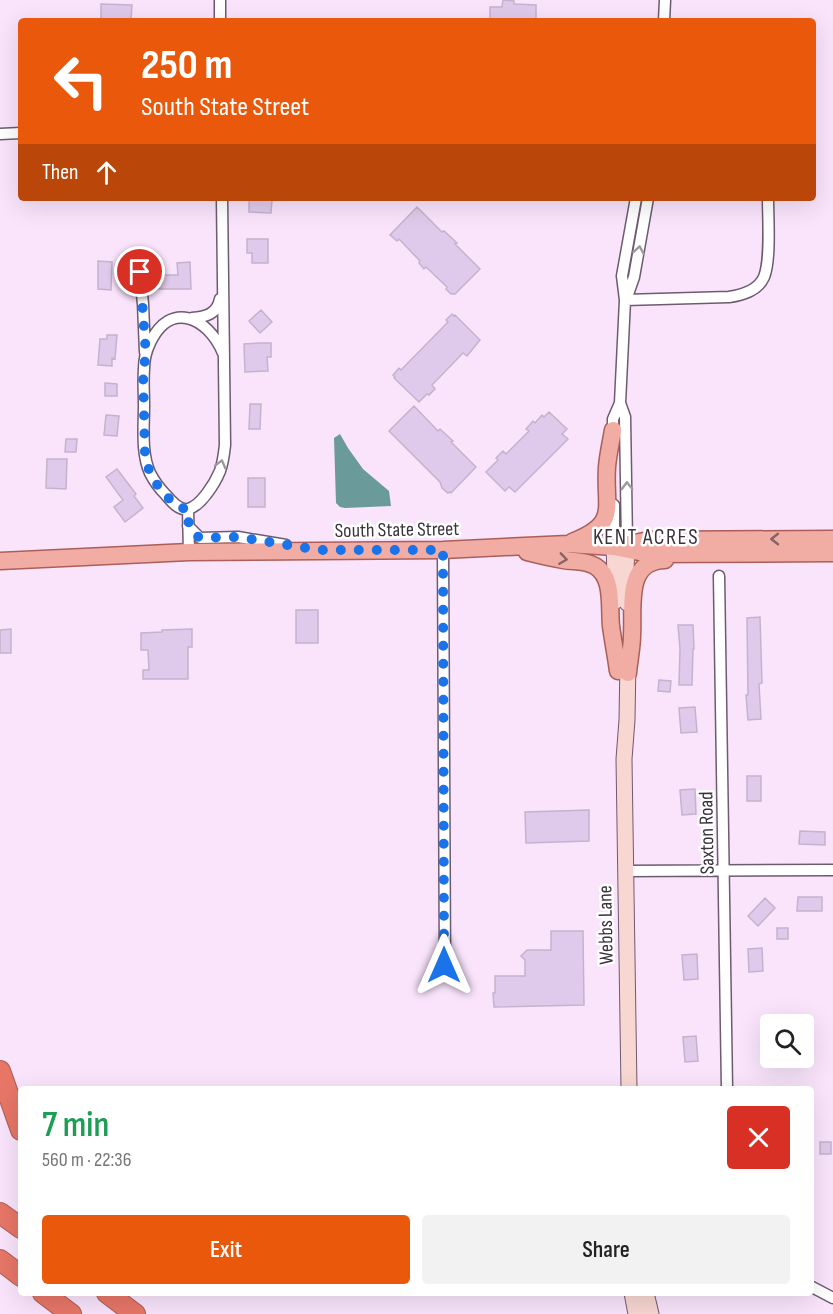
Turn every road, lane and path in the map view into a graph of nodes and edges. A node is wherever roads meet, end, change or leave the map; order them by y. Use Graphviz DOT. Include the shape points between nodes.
graph roads {
  1 [pos="220,0"];
  2 [pos="665,0"];
  3 [pos="220,18"];
  4 [pos="664,18"];
  5 [pos="18,133"];
  6 [pos="0,134"];
  7 [pos="222,201"];
  8 [pos="635,201"];
  9 [pos="647,201"];
  10 [pos="768,201"];
  11 [pos="138,256"];
  12 [pos="223,287"];
  13 [pos="625,300"];
  14 [pos="192,318"];
  15 [pos="223,352"];
  16 [pos="146,355"];
  17 [pos="620,403"];
  18 [pos="613,430"];
  19 [pos="188,509"];
  20 [pos="188,526"];
  21 [pos="833,539"];
  22 [pos="568,544"];
  23 [pos="506,547"];
  24 [pos="623,547"];
  25 [pos="319,550"];
  26 [pos="443,550"];
  27 [pos="189,552"];
  28 [pos="776,553"];
  29 [pos="833,553"];
  30 [pos="0,561"];
  31 [pos="720,576"];
  32 [pos="623,672"];
  33 [pos="833,870"];
  34 [pos="725,871"];
  35 [pos="625,872"];
  36 [pos="444,965"];
  37 [pos="0,1071"];
  38 [pos="629,1086"];
  39 [pos="727,1086"];
  40 [pos="18,1122"];
  41 [pos="0,1213"];
  42 [pos="18,1226"];
  43 [pos="0,1260"];
  44 [pos="18,1274"];
  45 [pos="814,1288"];
  46 [pos="47,1296"];
  47 [pos="111,1296"];
  48 [pos="129,1296"];
  49 [pos="633,1296"];
  50 [pos="647,1296"];
  51 [pos="833,1298"];
  52 [pos="71,1314"];
  53 [pos="135,1314"];
  54 [pos="147,1314"];
  55 [pos="636,1314"];
  56 [pos="651,1314"];
  1 -- 3 [label="street"];
  2 -- 4 [label="street"];
  5 -- 6 [label="street"];
  7 -- 12 [label="street"];
  8 -- 13 [label="street" via="622,276"];
  13 -- 9 [label="street, one-way" via="634,277"];
  10 -- 13 [label="street" via="767,261 764,279 754,289 729,297"];
  11 -- 16 [label="street"];
  12 -- 14 [label="street" via="214,311"];
  12 -- 15 [label="street"];
  13 -- 17 [label="street"];
  14 -- 15 [label="street" via="209,331"];
  14 -- 16 [label="street" via="183,316 163,324"];
  19 -- 15 [label="street, one-way" via="198,504 214,483 224,457"];
  16 -- 19 [label="street" via="145,454 150,474 175,505"];
  17 -- 18 [label="street"];
  24 -- 17 [label="street, one-way" via="625,417"];
  18 -- 22 [label="main road" via="607,467 607,512 595,532"];
  18 -- 24 [label="street"];
  19 -- 20 [label="street"];
  20 -- 25 [label="street" via="200,538 238,537"];
  20 -- 27 [label="street"];
  21 -- 24 [label="main road, South State Street, one-way" via="649,540"];
  22 -- 23 [label="main road, South State Street"];
  22 -- 24 [label="main road, South State Street"];
  23 -- 26 [label="main road, South State Street"];
  23 -- 32 [label="main road, one-way" via="564,561 583,561 600,570 609,592 611,624"];
  24 -- 28 [label="main road, South State Street" via="649,554"];
  24 -- 32 [label="street, Webbs Lane"];
  25 -- 26 [label="main road, South State Street"];
  25 -- 27 [label="main road, South State Street"];
  26 -- 36 [label="street"];
  27 -- 30 [label="main road, South State Street"];
  28 -- 29 [label="main road, South State Street"];
  28 -- 32 [label="main road" via="657,560 642,568 634,589 633,634"];
  31 -- 34 [label="street, Saxton Road"];
  32 -- 35 [label="street, Webbs Lane" via="627,720"];
  33 -- 34 [label="street"];
  34 -- 35 [label="street"];
  34 -- 39 [label="street, Saxton Road"];
  35 -- 38 [label="street, Webbs Lane"];
  37 -- 40 [label="highway"];
  41 -- 42 [label="highway"];
  43 -- 44 [label="highway"];
  45 -- 51 [label="street"];
  46 -- 52 [label="highway"];
  47 -- 53 [label="highway"];
  48 -- 54 [label="highway"];
  49 -- 55 [label="street"];
  50 -- 56 [label="street"];
}
